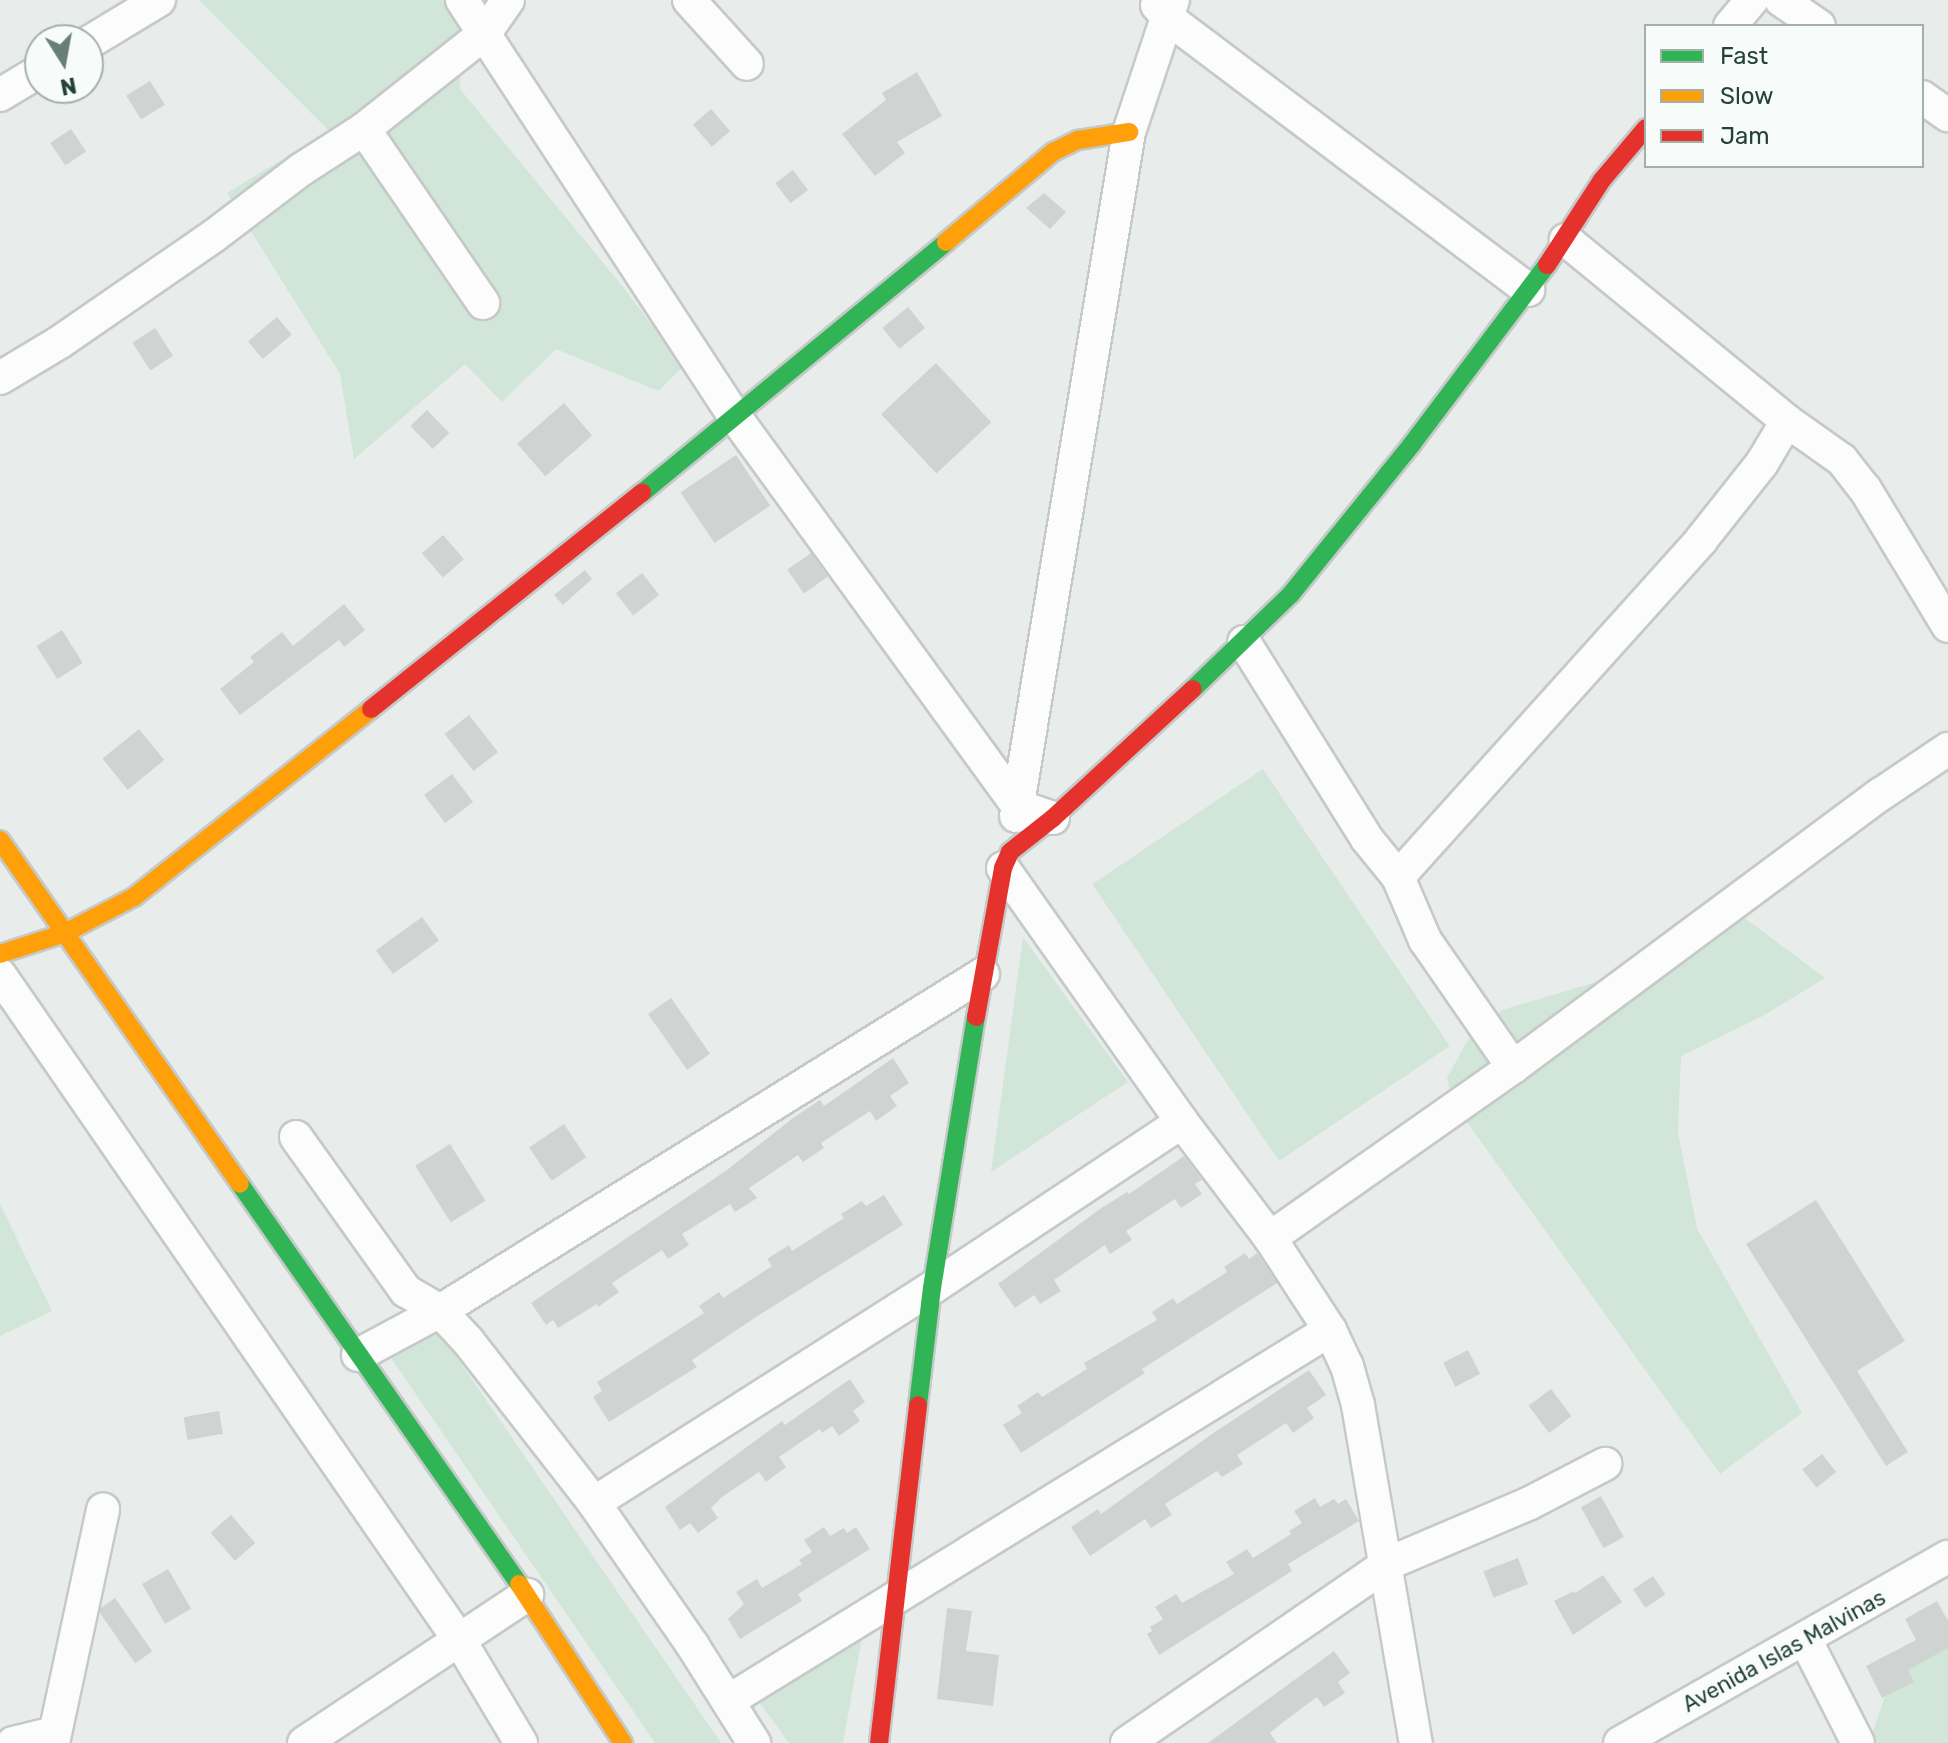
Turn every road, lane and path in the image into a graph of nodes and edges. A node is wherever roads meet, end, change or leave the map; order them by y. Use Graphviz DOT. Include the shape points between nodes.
graph roads {
  1 [pos="159,0"];
  2 [pos="462,0"];
  3 [pos="508,0"];
  4 [pos="689,0"];
  5 [pos="1752,0"];
  6 [pos="1781,0"];
  7 [pos="1165,6"];
  8 [pos="1732,24"];
  9 [pos="1816,24"];
  10 [pos="104,33"];
  11 [pos="485,33"];
  12 [pos="747,64"];
  13 [pos="24,81"];
  14 [pos="0,95"];
  15 [pos="1924,98"];
  16 [pos="1948,115"];
  17 [pos="364,129"];
  18 [pos="1644,130"];
  19 [pos="1129,132"];
  20 [pos="1566,240"];
  21 [pos="1528,290"];
  22 [pos="483,303"];
  23 [pos="0,378"];
  24 [pos="736,418"];
  25 [pos="1787,421"];
  26 [pos="1948,626"];
  27 [pos="1244,642"];
  28 [pos="1948,749"];
  29 [pos="1018,806"];
  30 [pos="1053,818"];
  31 [pos="0,840"];
  32 [pos="1007,860"];
  33 [pos="1398,877"];
  34 [pos="65,933"];
  35 [pos="0,954"];
  36 [pos="983,974"];
  37 [pos="0,975"];
  38 [pos="1513,1067"];
  39 [pos="1182,1122"];
  40 [pos="296,1137"];
  41 [pos="1270,1238"];
  42 [pos="932,1288"];
  43 [pos="440,1311"];
  44 [pos="1330,1330"];
  45 [pos="358,1355"];
  46 [pos="1605,1464"];
  47 [pos="594,1503"];
  48 [pos="103,1509"];
  49 [pos="1948,1557"];
  50 [pos="1387,1564"];
  51 [pos="527,1595"];
  52 [pos="896,1598"];
  53 [pos="460,1641"];
  54 [pos="1806,1641"];
  55 [pos="728,1701"];
  56 [pos="53,1738"];
  57 [pos="13,1743"];
  58 [pos="304,1743"];
  59 [pos="521,1743"];
  60 [pos="623,1743"];
  61 [pos="754,1743"];
  62 [pos="879,1743"];
  63 [pos="1127,1743"];
  64 [pos="1416,1743"];
  65 [pos="1620,1743"];
  66 [pos="1858,1743"];
  1 -- 10 [label="street"];
  2 -- 11 [label="street"];
  3 -- 11 [label="street"];
  4 -- 12 [label="street"];
  5 -- 8 [label="street"];
  6 -- 9 [label="street"];
  7 -- 19 [label="street"];
  7 -- 21 [label="street"];
  11 -- 17 [label="street"];
  11 -- 24 [label="street"];
  13 -- 14 [label="street"];
  15 -- 16 [label="street"];
  17 -- 22 [label="street"];
  17 -- 23 [label="street" via="73,334"];
  18 -- 20 [label="street" via="1602,180"];
  19 -- 24 [label="street" via="1078,140 1053,152"];
  19 -- 29 [label="street"];
  20 -- 21 [label="street"];
  20 -- 25 [label="street"];
  21 -- 27 [label="street" via="1344,531"];
  24 -- 29 [label="street"];
  24 -- 34 [label="street" via="134,897"];
  25 -- 26 [label="street" via="1842,460 1865,489"];
  25 -- 33 [label="street" via="1762,463 1701,540"];
  27 -- 30 [label="street"];
  27 -- 33 [label="street" via="1367,839"];
  28 -- 38 [label="street"];
  29 -- 30 [label="street"];
  29 -- 32 [label="street"];
  30 -- 32 [label="street"];
  31 -- 34 [label="street"];
  32 -- 36 [label="street"];
  32 -- 39 [label="street"];
  33 -- 38 [label="street" via="1425,940"];
  34 -- 35 [label="street"];
  34 -- 45 [label="street"];
  36 -- 42 [label="street"];
  36 -- 43 [label="street"];
  37 -- 53 [label="street"];
  38 -- 41 [label="street"];
  39 -- 41 [label="street"];
  39 -- 42 [label="street"];
  40 -- 43 [label="street" via="406,1291"];
  41 -- 44 [label="street"];
  42 -- 47 [label="street"];
  42 -- 52 [label="street"];
  43 -- 45 [label="street"];
  43 -- 47 [label="street"];
  44 -- 50 [label="street" via="1358,1405"];
  44 -- 52 [label="street"];
  45 -- 51 [label="street"];
  46 -- 50 [label="street" via="1530,1503"];
  47 -- 55 [label="street"];
  48 -- 56 [label="street"];
  49 -- 54 [label="street, Avenida Islas Malvinas"];
  50 -- 63 [label="street"];
  50 -- 64 [label="street"];
  51 -- 53 [label="street"];
  51 -- 60 [label="street"];
  52 -- 55 [label="street"];
  52 -- 62 [label="street"];
  53 -- 58 [label="street"];
  53 -- 59 [label="street"];
  54 -- 65 [label="street, Avenida Islas Malvinas"];
  54 -- 66 [label="street"];
  55 -- 61 [label="street"];
  56 -- 57 [label="street"];
}
